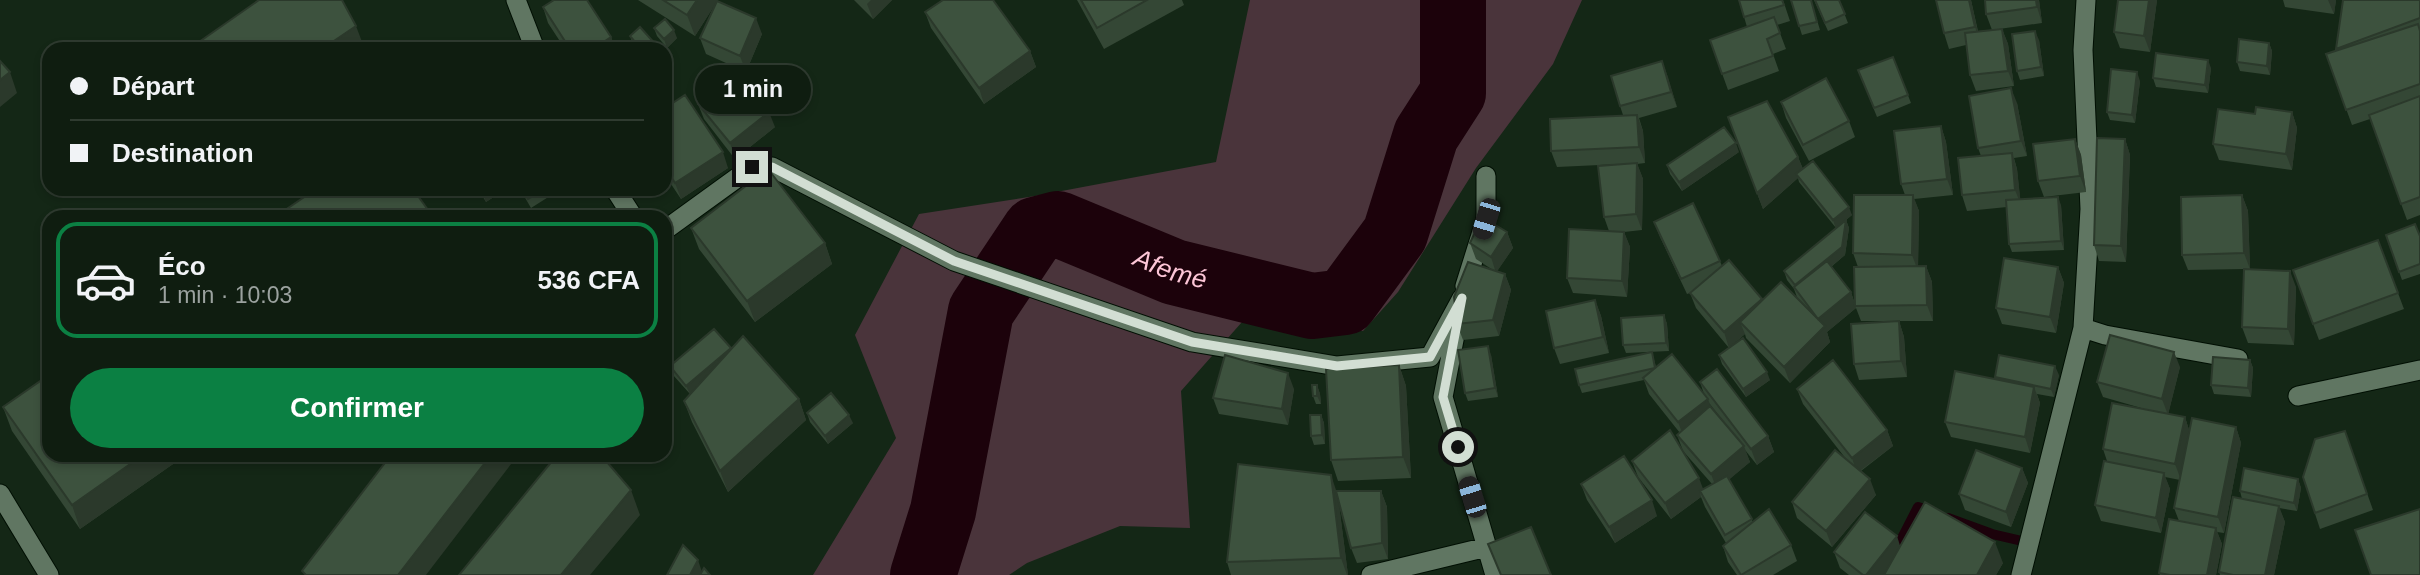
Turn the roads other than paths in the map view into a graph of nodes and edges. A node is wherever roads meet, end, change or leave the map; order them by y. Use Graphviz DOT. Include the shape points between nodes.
graph roads {
  1 [pos="516,0"];
  2 [pos="2086,0"];
  3 [pos="532,42"];
  4 [pos="1486,176"];
  5 [pos="672,225"];
  6 [pos="1462,298"];
  7 [pos="2083,328"];
  8 [pos="2238,359"];
  9 [pos="2420,370"];
  10 [pos="2298,396"];
  11 [pos="0,495"];
  12 [pos="1487,547"];
  13 [pos="49,575"];
  14 [pos="1371,575"];
  15 [pos="1495,575"];
  16 [pos="2023,575"];
  1 -- 3 [label="street"];
  2 -- 7 [label="street" via="2083,50 2090,209"];
  4 -- 6 [label="street" via="1486,219"];
  5 -- 6 [label="street" via="752,167 772,167 954,261 1192,342 1337,366 1430,357"];
  6 -- 12 [label="street" via="1443,397"];
  7 -- 8 [label="street"];
  7 -- 16 [label="street"];
  9 -- 10 [label="street"];
  11 -- 13 [label="street"];
  12 -- 14 [label="street"];
  12 -- 15 [label="street"];
}
